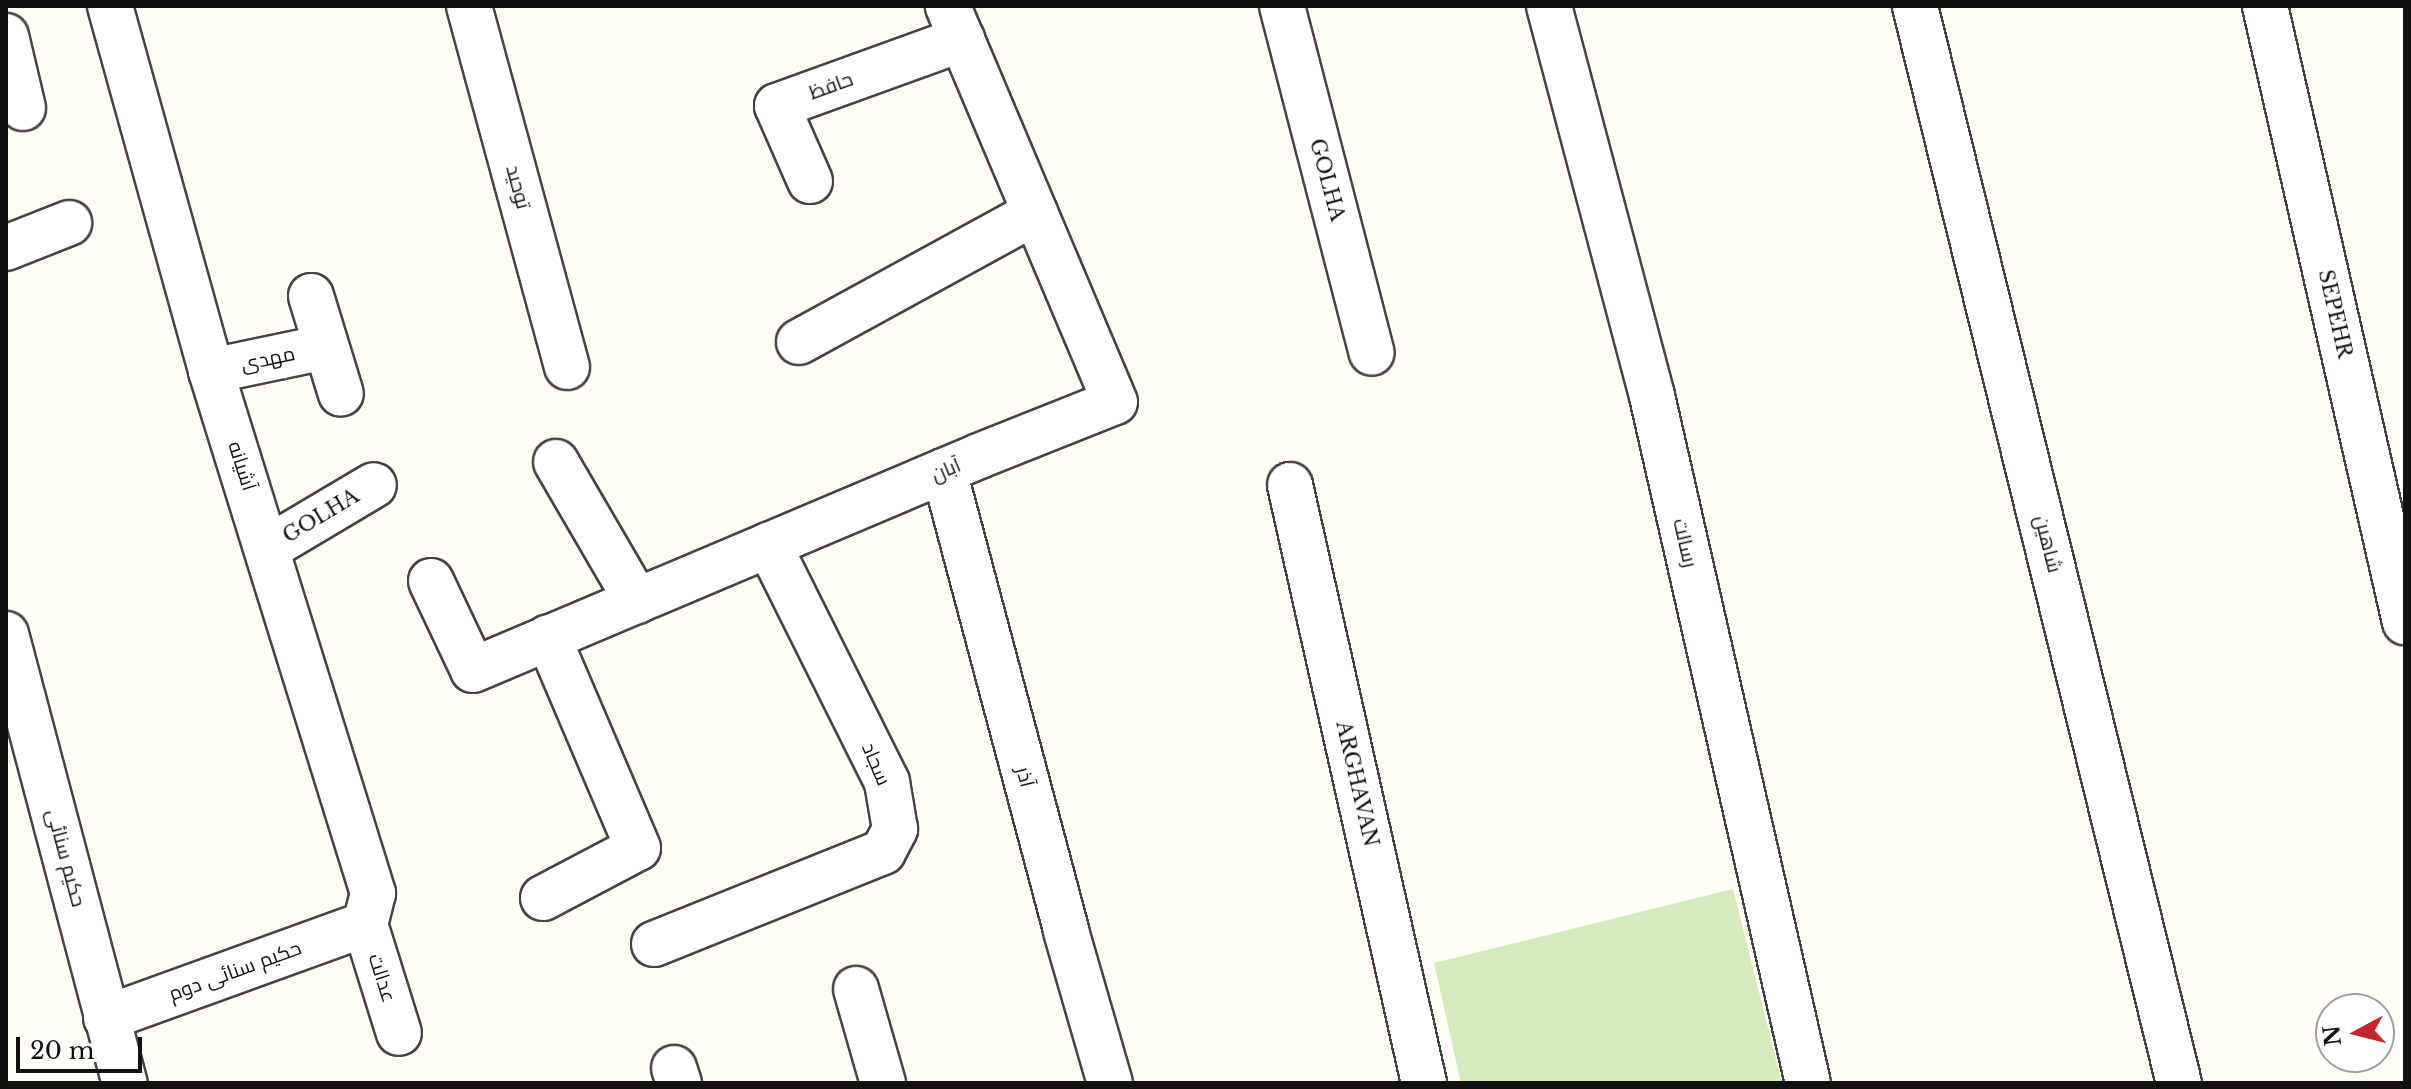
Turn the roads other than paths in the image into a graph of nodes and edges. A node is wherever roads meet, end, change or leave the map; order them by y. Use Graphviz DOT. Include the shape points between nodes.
graph roads {
  1 [pos="110,6"];
  2 [pos="469,6"];
  3 [pos="1282,6"];
  4 [pos="1549,6"];
  5 [pos="1915,6"];
  6 [pos="2265,6"];
  7 [pos="955,22"];
  8 [pos="6,36"];
  9 [pos="23,108"];
  10 [pos="810,181"];
  11 [pos="1035,213"];
  12 [pos="69,223"];
  13 [pos="6,248"];
  14 [pos="311,296"];
  15 [pos="799,342"];
  16 [pos="326,347"];
  17 [pos="1372,353"];
  18 [pos="567,367"];
  19 [pos="211,371"];
  20 [pos="341,394"];
  21 [pos="556,462"];
  22 [pos="944,471"];
  23 [pos="374,485"];
  24 [pos="1290,485"];
  25 [pos="769,545"];
  26 [pos="268,548"];
  27 [pos="431,581"];
  28 [pos="637,601"];
  29 [pos="2405,622"];
  30 [pos="6,634"];
  31 [pos="548,637"];
  32 [pos="543,898"];
  33 [pos="365,924"];
  34 [pos="654,944"];
  35 [pos="856,989"];
  36 [pos="106,1018"];
  37 [pos="399,1033"];
  38 [pos="125,1083"];
  39 [pos="883,1083"];
  40 [pos="1110,1083"];
  41 [pos="1424,1083"];
  42 [pos="1808,1083"];
  43 [pos="2179,1083"];
  1 -- 19 [label="street, آشیانه"];
  2 -- 18 [label="street, توحید"];
  3 -- 17 [label="street, GOLHA"];
  4 -- 42 [label="street, رسالت" via="1652,396"];
  5 -- 43 [label="street, شاهین"];
  6 -- 29 [label="street, SEPEHR"];
  7 -- 10 [label="street, حافظ" via="777,106"];
  7 -- 11 [label="street, آبان"];
  8 -- 9 [label="street"];
  11 -- 15 [label="street"];
  11 -- 22 [label="street, آبان" via="1115,402"];
  12 -- 13 [label="street"];
  14 -- 16 [label="street"];
  16 -- 19 [label="street, مهدی"];
  16 -- 20 [label="street"];
  19 -- 26 [label="street, آشیانه"];
  21 -- 28 [label="street"];
  22 -- 25 [label="street, آبان"];
  22 -- 40 [label="street, آذر"];
  23 -- 26 [label="street, GOLHA"];
  24 -- 41 [label="street, ARGHAVAN"];
  25 -- 28 [label="street, آبان"];
  25 -- 34 [label="street, سجاد" via="887,782 895,829 883,852"];
  26 -- 33 [label="street, آشیانه" via="373,893"];
  27 -- 31 [label="street, آبان" via="473,670"];
  28 -- 31 [label="street, آبان"];
  30 -- 36 [label="street, حکیم سنائی"];
  31 -- 32 [label="street" via="638,848"];
  33 -- 36 [label="street, حکیم سنائی دوم"];
  33 -- 37 [label="street, عدالت"];
  35 -- 39 [label="street"];
  36 -- 38 [label="street, حکیم سنائی"];
}
